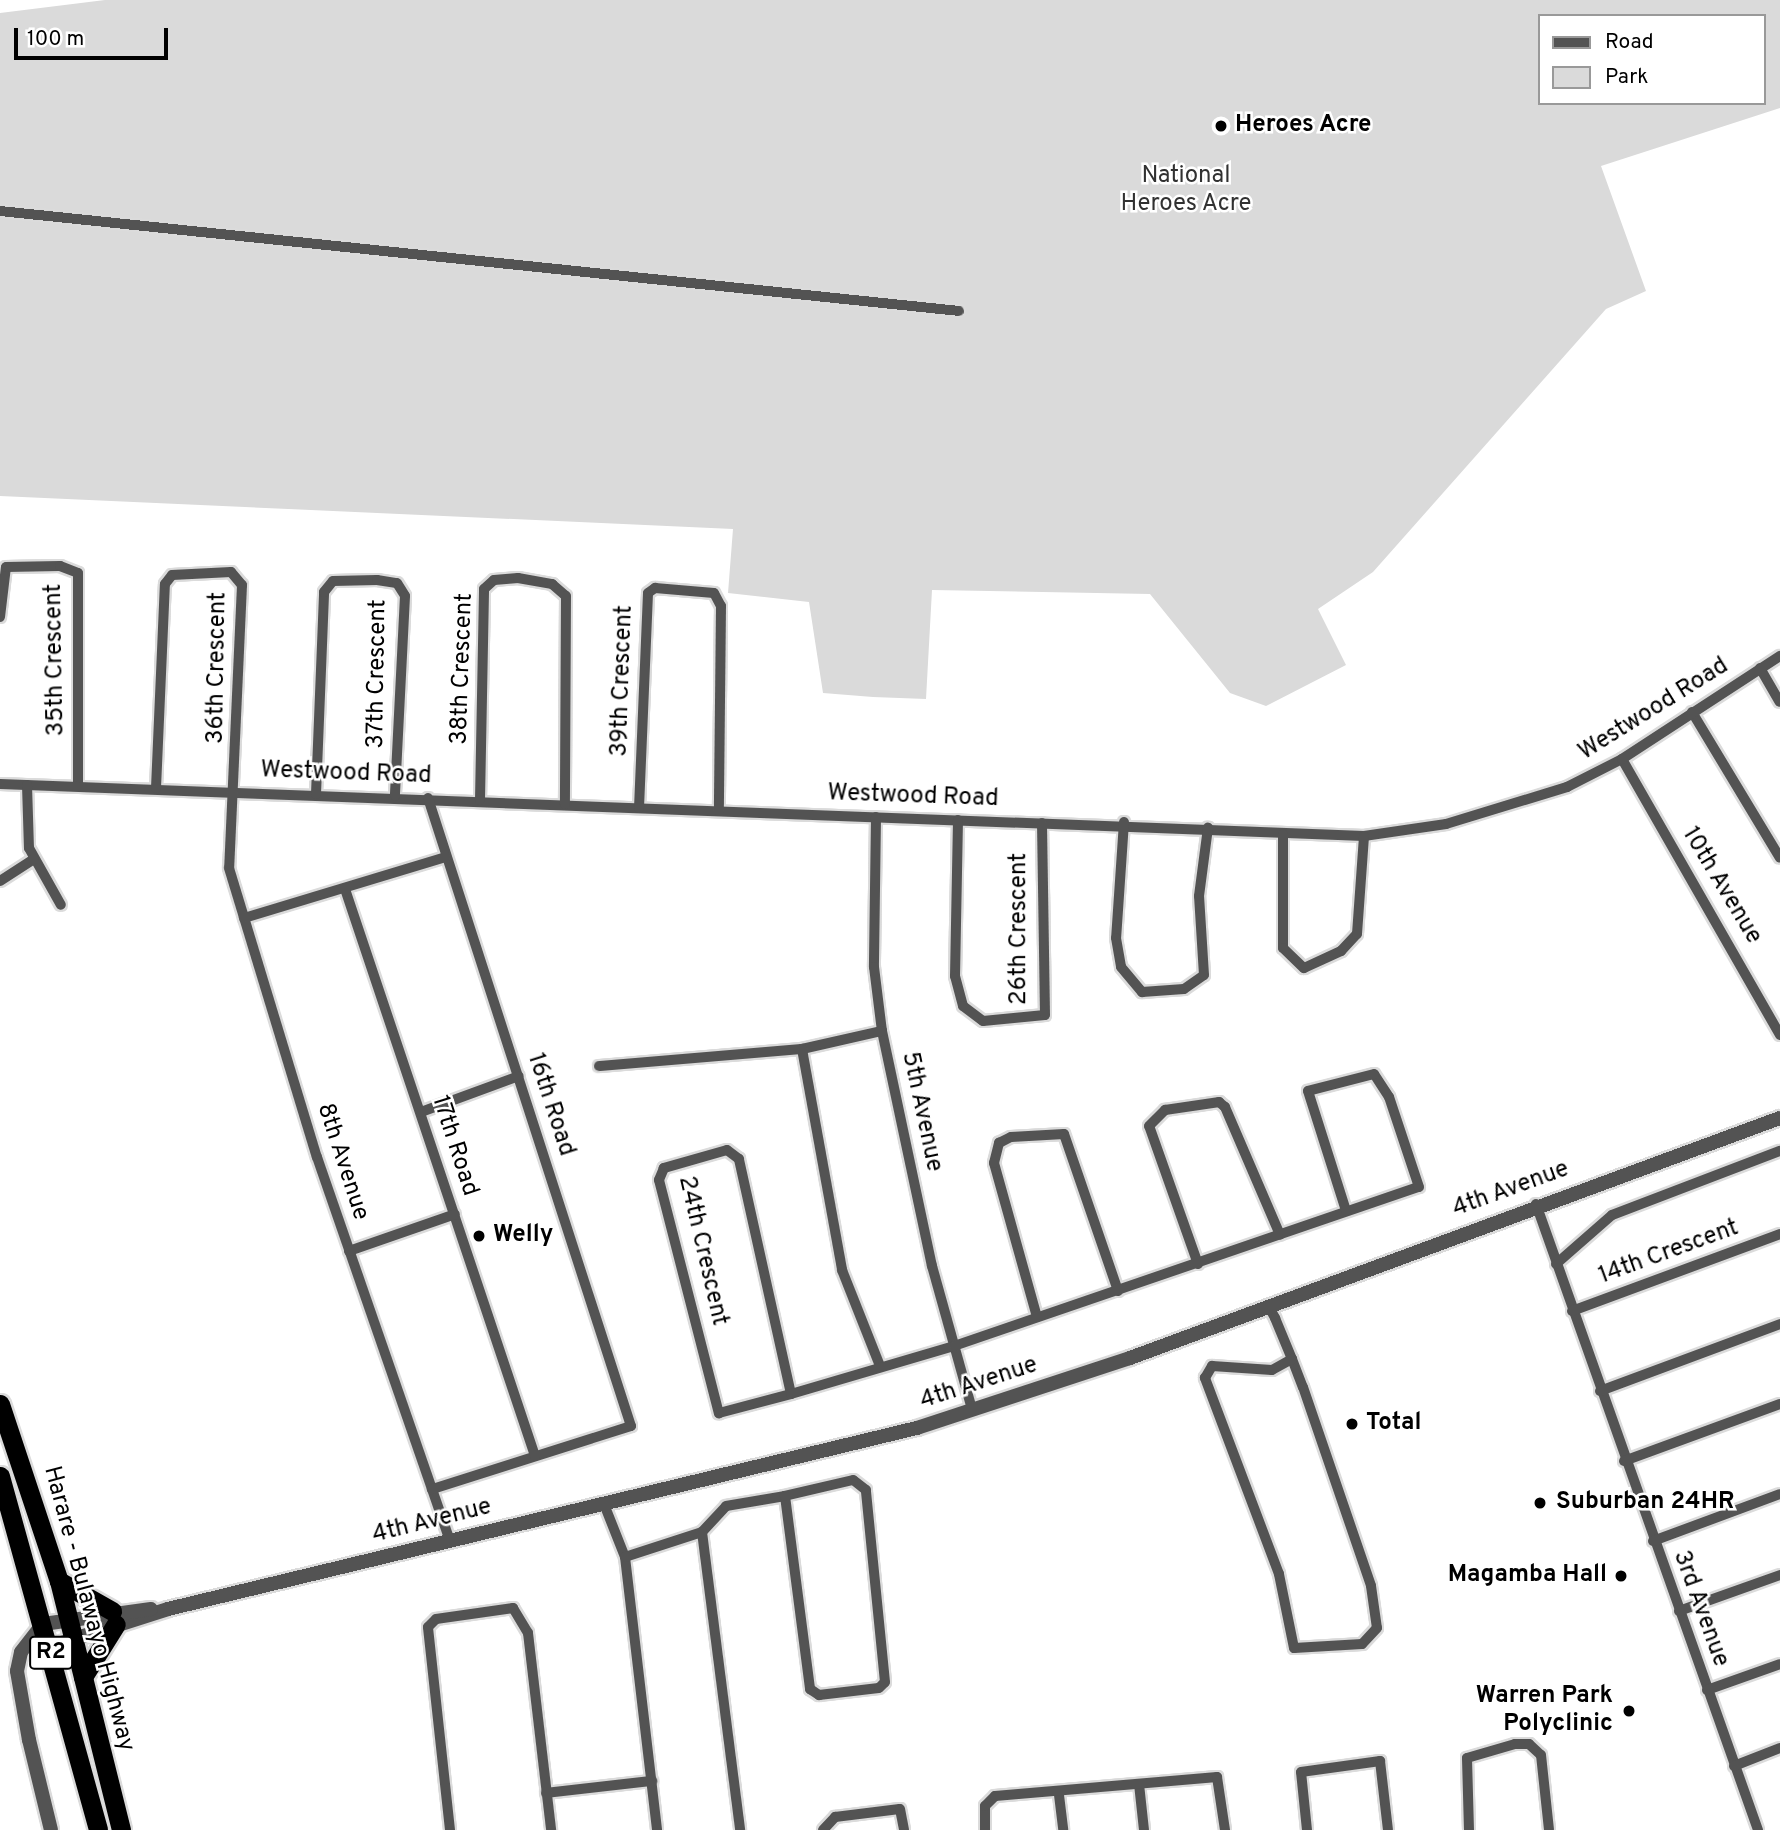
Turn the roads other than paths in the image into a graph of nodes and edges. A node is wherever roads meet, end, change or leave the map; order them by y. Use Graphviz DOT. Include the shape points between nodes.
graph roads {
  1 [pos="0,211"];
  2 [pos="959,311"];
  3 [pos="0,617"];
  4 [pos="1780,656"];
  5 [pos="1760,668"];
  6 [pos="1780,702"];
  7 [pos="1692,712"];
  8 [pos="1622,759"];
  9 [pos="0,784"];
  10 [pos="27,785"];
  11 [pos="78,786"];
  12 [pos="156,788"];
  13 [pos="237,791"];
  14 [pos="316,794"];
  15 [pos="396,796"];
  16 [pos="428,798"];
  17 [pos="480,800"];
  18 [pos="565,804"];
  19 [pos="639,808"];
  20 [pos="719,811"];
  21 [pos="876,817"];
  22 [pos="958,820"];
  23 [pos="1124,822"];
  24 [pos="1042,823"];
  25 [pos="1208,828"];
  26 [pos="1283,834"];
  27 [pos="1364,836"];
  28 [pos="446,857"];
  29 [pos="1780,858"];
  30 [pos="34,859"];
  31 [pos="0,881"];
  32 [pos="345,890"];
  33 [pos="61,905"];
  34 [pos="244,918"];
  35 [pos="883,1031"];
  36 [pos="1780,1035"];
  37 [pos="802,1049"];
  38 [pos="599,1066"];
  39 [pos="519,1076"];
  40 [pos="421,1112"];
  41 [pos="1780,1118"];
  42 [pos="1780,1151"];
  43 [pos="1536,1204"];
  44 [pos="1346,1211"];
  45 [pos="455,1214"];
  46 [pos="1780,1234"];
  47 [pos="1280,1236"];
  48 [pos="349,1251"];
  49 [pos="1198,1264"];
  50 [pos="1556,1264"];
  51 [pos="1118,1291"];
  52 [pos="1269,1307"];
  53 [pos="1572,1311"];
  54 [pos="1037,1317"];
  55 [pos="1780,1324"];
  56 [pos="954,1346"];
  57 [pos="1292,1359"];
  58 [pos="880,1366"];
  59 [pos="1600,1391"];
  60 [pos="791,1394"];
  61 [pos="0,1404"];
  62 [pos="1780,1404"];
  63 [pos="972,1409"];
  64 [pos="535,1456"];
  65 [pos="1624,1461"];
  66 [pos="0,1476"];
  67 [pos="432,1489"];
  68 [pos="1780,1494"];
  69 [pos="785,1496"];
  70 [pos="604,1504"];
  71 [pos="702,1532"];
  72 [pos="450,1540"];
  73 [pos="1653,1541"];
  74 [pos="625,1557"];
  75 [pos="1780,1575"];
  76 [pos="59,1581"];
  77 [pos="1679,1611"];
  78 [pos="67,1616"];
  79 [pos="114,1617"];
  80 [pos="43,1623"];
  81 [pos="73,1640"];
  82 [pos="40,1644"];
  83 [pos="1780,1664"];
  84 [pos="83,1676"];
  85 [pos="1707,1690"];
  86 [pos="1780,1748"];
  87 [pos="1734,1766"];
  88 [pos="652,1781"];
  89 [pos="1139,1784"];
  90 [pos="546,1793"];
  91 [pos="1059,1795"];
  92 [pos="51,1830"];
  93 [pos="98,1830"];
  94 [pos="121,1830"];
  95 [pos="450,1830"];
  96 [pos="551,1830"];
  97 [pos="657,1830"];
  98 [pos="740,1830"];
  99 [pos="823,1830"];
  100 [pos="904,1830"];
  101 [pos="985,1830"];
  102 [pos="1063,1830"];
  103 [pos="1144,1830"];
  104 [pos="1225,1830"];
  105 [pos="1307,1830"];
  106 [pos="1388,1830"];
  107 [pos="1469,1830"];
  108 [pos="1549,1830"];
  109 [pos="1758,1830"];
  1 -- 2 [label="street"];
  3 -- 11 [label="street, 35th Crescent" via="6,567 60,566 78,573"];
  4 -- 5 [label="street, Westwood Road"];
  5 -- 6 [label="street"];
  5 -- 7 [label="street, Westwood Road"];
  7 -- 8 [label="street, Westwood Road"];
  7 -- 29 [label="street"];
  8 -- 27 [label="street, Westwood Road" via="1504,809"];
  8 -- 36 [label="street, 10th Avenue"];
  9 -- 10 [label="street, Westwood Road"];
  10 -- 11 [label="street, Westwood Road"];
  10 -- 30 [label="street"];
  11 -- 12 [label="street, Westwood Road"];
  12 -- 13 [label="street, Westwood Road"];
  12 -- 13 [label="street, 36th Crescent" via="165,584 172,575 211,571 231,572 242,585"];
  13 -- 14 [label="street, Westwood Road"];
  13 -- 34 [label="street, 8th Avenue" via="228,860"];
  14 -- 15 [label="street, Westwood Road"];
  14 -- 15 [label="street, 37th Crescent" via="324,592 333,581 377,580 397,583 405,596"];
  15 -- 16 [label="street, Westwood Road"];
  16 -- 17 [label="street, Westwood Road"];
  16 -- 28 [label="street, 16th Road"];
  17 -- 18 [label="street, Westwood Road"];
  17 -- 18 [label="street, 38th Crescent" via="484,589 494,580 518,578 552,584 566,596"];
  18 -- 19 [label="street, Westwood Road"];
  19 -- 20 [label="street, Westwood Road"];
  19 -- 20 [label="street, 39th Crescent" via="648,593 655,588 714,593 721,606"];
  20 -- 21 [label="street, Westwood Road"];
  21 -- 22 [label="street, Westwood Road"];
  21 -- 35 [label="street, 5th Avenue" via="874,967"];
  22 -- 24 [label="street, Westwood Road"];
  22 -- 24 [label="street, 26th Crescent" via="955,976 963,1006 983,1021 1045,1015"];
  23 -- 24 [label="street, Westwood Road"];
  23 -- 25 [label="street, Westwood Road"];
  23 -- 25 [label="street" via="1116,938 1121,967 1142,992 1184,989 1204,975 1199,896"];
  25 -- 26 [label="street, Westwood Road"];
  26 -- 27 [label="street, Westwood Road"];
  26 -- 27 [label="street" via="1283,948 1304,968 1341,951 1357,934"];
  28 -- 32 [label="street"];
  28 -- 39 [label="street, 16th Road"];
  30 -- 31 [label="street"];
  30 -- 33 [label="street"];
  32 -- 34 [label="street"];
  32 -- 40 [label="street, 17th Road"];
  34 -- 48 [label="street, 8th Avenue"];
  35 -- 37 [label="street"];
  35 -- 56 [label="street, 5th Avenue"];
  37 -- 38 [label="street"];
  37 -- 58 [label="street" via="842,1270"];
  39 -- 40 [label="street"];
  39 -- 64 [label="street, 16th Road" via="631,1426"];
  40 -- 45 [label="street, 17th Road"];
  41 -- 43 [label="street, 4th Avenue"];
  42 -- 50 [label="street" via="1612,1214"];
  43 -- 50 [label="street, 3rd Avenue"];
  43 -- 52 [label="street, 4th Avenue"];
  44 -- 44 [label="street" via="1419,1187 1379,1076 1308,1091"];
  44 -- 47 [label="street"];
  45 -- 48 [label="street"];
  45 -- 64 [label="street, 17th Road"];
  46 -- 53 [label="street, 14th Crescent"];
  47 -- 49 [label="street"];
  47 -- 49 [label="street" via="1225,1107 1219,1102 1165,1110 1149,1126"];
  48 -- 67 [label="street, 8th Avenue"];
  49 -- 51 [label="street"];
  50 -- 53 [label="street, 3rd Avenue"];
  51 -- 54 [label="street"];
  51 -- 54 [label="street" via="1064,1134 1011,1137 999,1143 994,1163"];
  52 -- 57 [label="street"];
  52 -- 63 [label="street, 4th Avenue"];
  53 -- 59 [label="street, 3rd Avenue"];
  54 -- 56 [label="street"];
  55 -- 59 [label="street"];
  56 -- 58 [label="street"];
  56 -- 63 [label="street, 5th Avenue"];
  57 -- 57 [label="street" via="1272,1370 1212,1366 1205,1378 1279,1574 1294,1648 1362,1644 1377,1628 1371,1586"];
  58 -- 60 [label="street"];
  59 -- 65 [label="street, 3rd Avenue"];
  60 -- 60 [label="street, 24th Crescent" via="719,1412 659,1180 664,1168 727,1150 741,1163"];
  61 -- 76 [label="highway, Harare - Bulawayo Highway / R2"];
  62 -- 65 [label="street"];
  63 -- 70 [label="street, 4th Avenue" via="844,1449"];
  64 -- 67 [label="street"];
  65 -- 73 [label="street, 3rd Avenue"];
  66 -- 80 [label="highway, Harare - Bulawayo Highway / R2"];
  67 -- 72 [label="street, 8th Avenue"];
  68 -- 73 [label="street"];
  69 -- 69 [label="street" via="853,1480 866,1490 885,1682 879,1688 819,1695 810,1689"];
  69 -- 71 [label="street" via="726,1506"];
  70 -- 72 [label="street, 4th Avenue"];
  70 -- 74 [label="street"];
  71 -- 74 [label="street"];
  71 -- 98 [label="street"];
  72 -- 79 [label="street, 4th Avenue" via="168,1609"];
  73 -- 77 [label="street, 3rd Avenue"];
  74 -- 88 [label="street"];
  75 -- 77 [label="street"];
  76 -- 78 [label="highway, Harare - Bulawayo Highway / R2"];
  76 -- 79 [label="highway"];
  77 -- 85 [label="street, 3rd Avenue"];
  78 -- 79 [label="street"];
  78 -- 80 [label="street"];
  78 -- 81 [label="highway, Harare - Bulawayo Highway / R2"];
  79 -- 81 [label="street"];
  79 -- 84 [label="highway"];
  80 -- 82 [label="highway, Harare - Bulawayo Highway / R2"];
  81 -- 82 [label="street"];
  81 -- 84 [label="highway, Harare - Bulawayo Highway / R2"];
  82 -- 92 [label="street" via="17,1671"];
  82 -- 93 [label="highway, Harare - Bulawayo Highway / R2"];
  83 -- 85 [label="street"];
  84 -- 94 [label="highway, Harare - Bulawayo Highway / R2"];
  85 -- 87 [label="street, 3rd Avenue"];
  86 -- 87 [label="street"];
  87 -- 109 [label="street, 3rd Avenue"];
  88 -- 90 [label="street"];
  88 -- 97 [label="street"];
  89 -- 91 [label="street"];
  89 -- 103 [label="street"];
  89 -- 104 [label="street" via="1217,1777"];
  90 -- 95 [label="street" via="528,1633 518,1612 436,1619 427,1632"];
  90 -- 96 [label="street"];
  91 -- 101 [label="street" via="995,1796 984,1812"];
  91 -- 102 [label="street"];
  99 -- 100 [label="street" via="835,1817 900,1809"];
  105 -- 106 [label="street" via="1301,1772 1380,1761"];
  107 -- 108 [label="street" via="1467,1758 1529,1744 1541,1755"];
}
